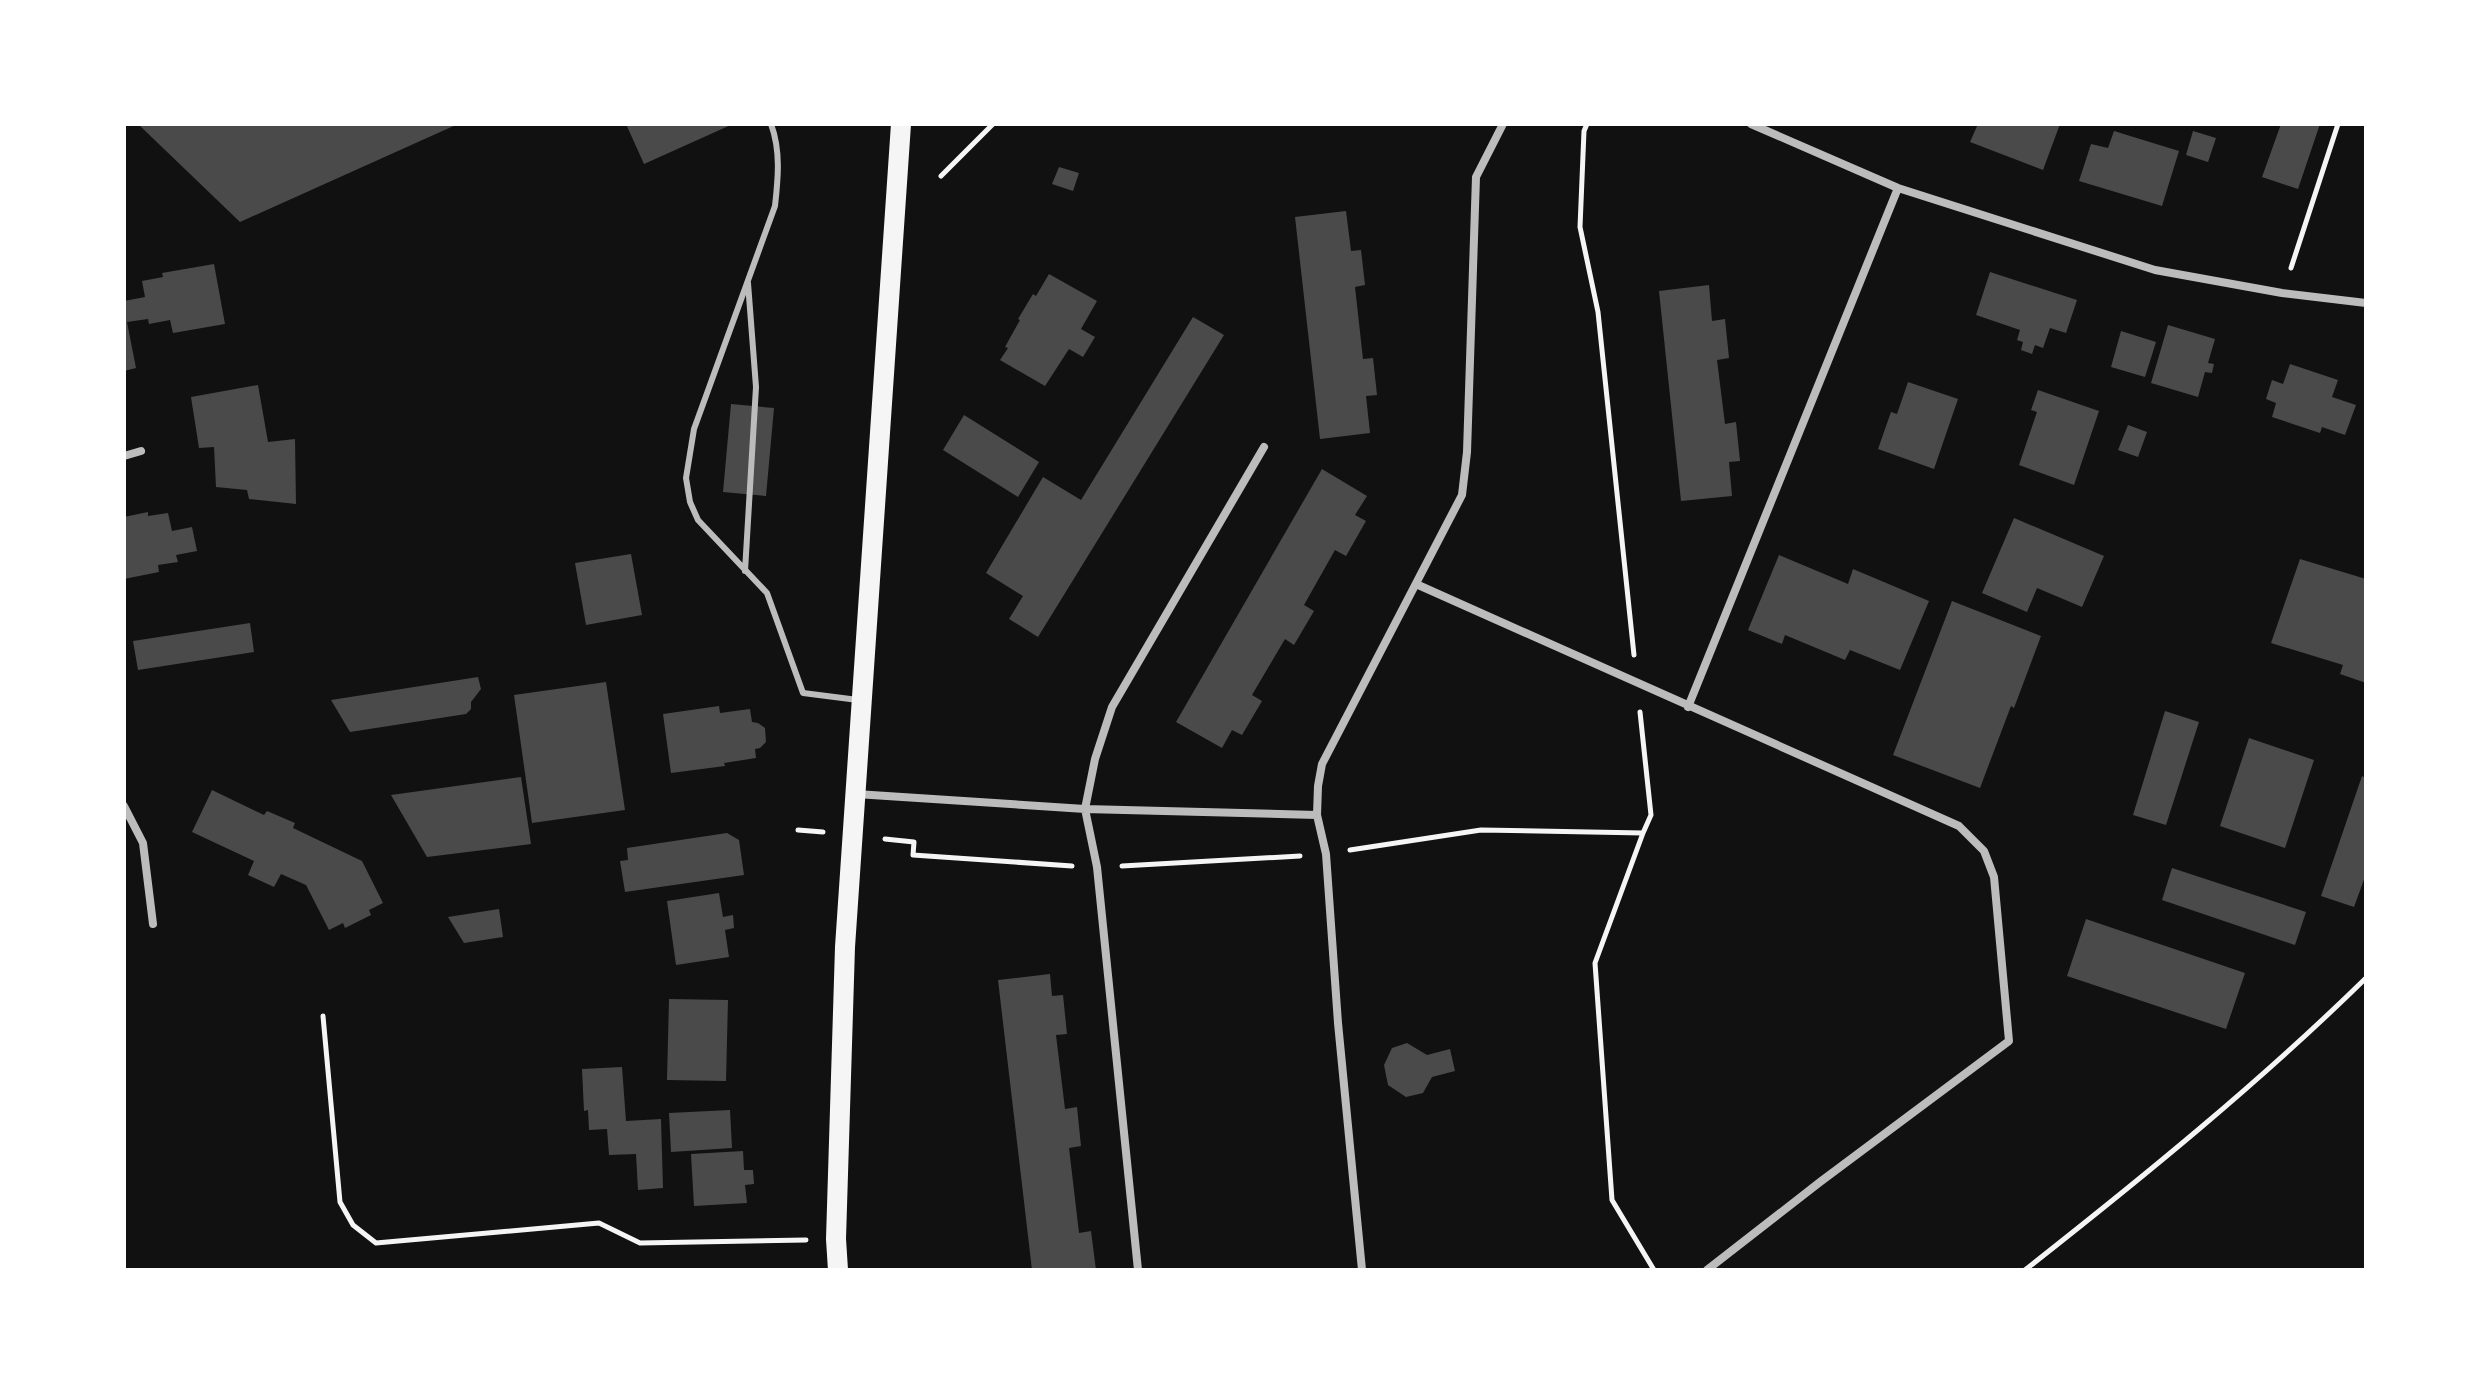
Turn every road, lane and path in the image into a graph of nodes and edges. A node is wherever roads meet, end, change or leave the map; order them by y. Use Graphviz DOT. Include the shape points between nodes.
graph roads {
  1 [pos="771,124"];
  2 [pos="901,124"];
  3 [pos="993,124"];
  4 [pos="1503,124"];
  5 [pos="1587,124"];
  6 [pos="1751,124"];
  7 [pos="2338,124"];
  8 [pos="941,176"];
  9 [pos="1898,188"];
  10 [pos="748,279"];
  11 [pos="2282,293"];
  12 [pos="2366,303"];
  13 [pos="1264,447"];
  14 [pos="141,451"];
  15 [pos="124,456"];
  16 [pos="745,571"];
  17 [pos="1416,584"];
  18 [pos="1637,684"];
  19 [pos="863,700"];
  20 [pos="1688,707"];
  21 [pos="856,794"];
  22 [pos="124,806"];
  23 [pos="1085,809"];
  24 [pos="1317,815"];
  25 [pos="1643,833"];
  26 [pos="914,842"];
  27 [pos="1326,854"];
  28 [pos="1097,867"];
  29 [pos="153,924"];
  30 [pos="2366,978"];
  31 [pos="323,1016"];
  32 [pos="836,1239"];
  33 [pos="838,1270"];
  34 [pos="1138,1270"];
  35 [pos="1362,1270"];
  36 [pos="1654,1270"];
  37 [pos="1707,1270"];
  38 [pos="2025,1270"];
  1 -- 10 [label="lane" via="779,173 775,206"];
  2 -- 19 [label="main road"];
  3 -- 8 [label="path"];
  4 -- 17 [label="street" via="1476,177 1462,495"];
  5 -- 18 [label="path" via="1580,227 1598,312"];
  6 -- 9 [label="street"];
  7 -- 11 [label="path"];
  9 -- 11 [label="street" via="2155,270"];
  9 -- 20 [label="street"];
  10 -- 16 [label="lane" via="756,387"];
  10 -- 16 [label="lane" via="694,429 686,478 698,520"];
  11 -- 12 [label="street"];
  13 -- 23 [label="street" via="1112,707"];
  14 -- 15 [label="street"];
  16 -- 19 [label="lane" via="767,593 803,693"];
  17 -- 18 [label="street"];
  17 -- 24 [label="street" via="1322,764"];
  18 -- 20 [label="street"];
  18 -- 25 [label="path" via="1651,815"];
  19 -- 21 [label="main road"];
  20 -- 37 [label="street" via="1959,826 1984,851 1994,877 2009,1041"];
  21 -- 23 [label="street"];
  21 -- 32 [label="main road" via="845,947"];
  22 -- 29 [label="street" via="143,843"];
  23 -- 24 [label="street"];
  23 -- 28 [label="street"];
  24 -- 27 [label="street"];
  25 -- 27 [label="path" via="1481,830"];
  25 -- 36 [label="path" via="1595,963 1612,1200"];
  26 -- 28 [label="path" via="913,855"];
  27 -- 28 [label="path"];
  27 -- 35 [label="street"];
  28 -- 34 [label="street"];
  30 -- 38 [label="path" via="2125,1192"];
  31 -- 32 [label="path" via="340,1202 353,1225 376,1243 599,1223 640,1243"];
  32 -- 33 [label="main road"];
}
